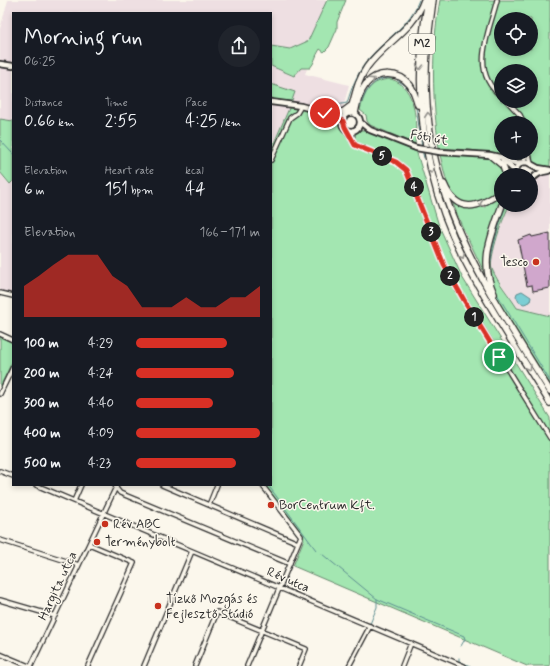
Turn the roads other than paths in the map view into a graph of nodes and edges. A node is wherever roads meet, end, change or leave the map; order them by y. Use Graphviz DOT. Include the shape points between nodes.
graph roads {
  1 [pos="424,0"];
  2 [pos="428,0"];
  3 [pos="433,0"];
  4 [pos="497,0"];
  5 [pos="0,64"];
  6 [pos="12,66"];
  7 [pos="494,90"];
  8 [pos="272,102"];
  9 [pos="301,106"];
  10 [pos="352,106"];
  11 [pos="514,108"];
  12 [pos="324,113"];
  13 [pos="352,113"];
  14 [pos="521,116"];
  15 [pos="343,119"];
  16 [pos="422,119"];
  17 [pos="360,122"];
  18 [pos="346,129"];
  19 [pos="355,129"];
  20 [pos="370,130"];
  21 [pos="352,141"];
  22 [pos="492,156"];
  23 [pos="272,158"];
  24 [pos="502,160"];
  25 [pos="506,160"];
  26 [pos="524,160"];
  27 [pos="530,160"];
  28 [pos="523,163"];
  29 [pos="532,165"];
  30 [pos="436,167"];
  31 [pos="504,168"];
  32 [pos="511,168"];
  33 [pos="517,168"];
  34 [pos="534,168"];
  35 [pos="550,170"];
  36 [pos="538,174"];
  37 [pos="494,197"];
  38 [pos="500,212"];
  39 [pos="0,293"];
  40 [pos="12,296"];
  41 [pos="507,322"];
  42 [pos="0,334"];
  43 [pos="12,340"];
  44 [pos="12,369"];
  45 [pos="550,391"];
  46 [pos="0,394"];
  47 [pos="550,403"];
  48 [pos="550,438"];
  49 [pos="0,471"];
  50 [pos="12,476"];
  51 [pos="38,486"];
  52 [pos="82,486"];
  53 [pos="117,486"];
  54 [pos="164,486"];
  55 [pos="217,486"];
  56 [pos="263,486"];
  57 [pos="74,501"];
  58 [pos="209,505"];
  59 [pos="103,514"];
  60 [pos="0,540"];
  61 [pos="298,543"];
  62 [pos="89,544"];
  63 [pos="192,551"];
  64 [pos="79,564"];
  65 [pos="290,564"];
  66 [pos="280,588"];
  67 [pos="0,600"];
  68 [pos="55,616"];
  69 [pos="370,626"];
  70 [pos="262,631"];
  71 [pos="411,644"];
  72 [pos="0,654"];
  73 [pos="455,664"];
  74 [pos="30,666"];
  75 [pos="88,666"];
  76 [pos="144,666"];
  77 [pos="195,666"];
  78 [pos="247,666"];
  79 [pos="299,666"];
  80 [pos="349,666"];
  81 [pos="402,666"];
  82 [pos="464,666"];
  1 -- 10 [label="highway" via="409,25 367,67 358,82"];
  2 -- 16 [label="highway, M2, one-way" via="420,59"];
  30 -- 3 [label="highway, M2, one-way" via="426,87"];
  4 -- 7 [label="street" via="483,63 487,80"];
  5 -- 6 [label="main road"];
  8 -- 9 [label="main road"];
  9 -- 12 [label="main road"];
  9 -- 23 [label="street" via="298,113 290,118"];
  10 -- 12 [label="highway" via="343,112"];
  10 -- 13 [label="highway"];
  11 -- 14 [label="street"];
  12 -- 15 [label="main road"];
  13 -- 15 [label="main road"];
  13 -- 16 [label="highway, one-way" via="365,85 373,78 387,74 410,85"];
  13 -- 17 [label="main road"];
  15 -- 18 [label="main road"];
  16 -- 47 [label="highway, M2, one-way" via="431,172 453,236 472,275"];
  17 -- 19 [label="main road"];
  17 -- 20 [label="main road, Fóti út"];
  18 -- 19 [label="main road"];
  18 -- 21 [label="street"];
  19 -- 20 [label="main road"];
  19 -- 21 [label="street"];
  20 -- 22 [label="main road, Fóti út, bridge" via="416,148"];
  21 -- 48 [label="street" via="357,146 396,162 406,170 452,280"];
  22 -- 31 [label="highway"];
  24 -- 32 [label="main road"];
  25 -- 28 [label="main road, Fóti út"];
  26 -- 28 [label="street"];
  27 -- 29 [label="street"];
  28 -- 29 [label="main road, Fóti út"];
  28 -- 33 [label="main road"];
  29 -- 34 [label="main road"];
  29 -- 35 [label="main road, Fóti út"];
  37 -- 30 [label="highway, one-way" via="480,205 461,204 449,194"];
  30 -- 41 [label="highway, M2" via="459,234"];
  35 -- 36 [label="main road"];
  38 -- 41 [label="highway" via="489,244 486,265 491,286"];
  39 -- 40 [label="street"];
  41 -- 45 [label="highway, M2"];
  42 -- 43 [label="street"];
  44 -- 46 [label="street"];
  49 -- 50 [label="street"];
  51 -- 57 [label="street, Rév utca"];
  52 -- 57 [label="street"];
  53 -- 59 [label="street, Hargita utca"];
  53 -- 65 [label="street, Rév utca" via="120,492"];
  54 -- 58 [label="street"];
  55 -- 58 [label="street"];
  56 -- 61 [label="street" via="301,536"];
  57 -- 59 [label="street, Rév utca"];
  58 -- 61 [label="street"];
  59 -- 62 [label="street, Hargita utca"];
  59 -- 63 [label="street, Rév utca"];
  60 -- 64 [label="street"];
  61 -- 65 [label="street"];
  62 -- 64 [label="street, Hargita utca"];
  62 -- 75 [label="street" via="134,562"];
  63 -- 66 [label="street, Rév utca"];
  63 -- 76 [label="street"];
  64 -- 68 [label="street, Hargita utca"];
  65 -- 66 [label="street"];
  66 -- 69 [label="street, Rév utca"];
  66 -- 70 [label="street"];
  67 -- 68 [label="street"];
  68 -- 74 [label="street, Hargita utca"];
  69 -- 71 [label="street, Rév utca"];
  69 -- 80 [label="street"];
  70 -- 77 [label="street" via="217,612"];
  70 -- 78 [label="street"];
  70 -- 79 [label="street" via="306,649"];
  71 -- 73 [label="street, Rév utca"];
  71 -- 81 [label="street"];
  72 -- 74 [label="street"];
  73 -- 82 [label="street, Rév utca"];
}
